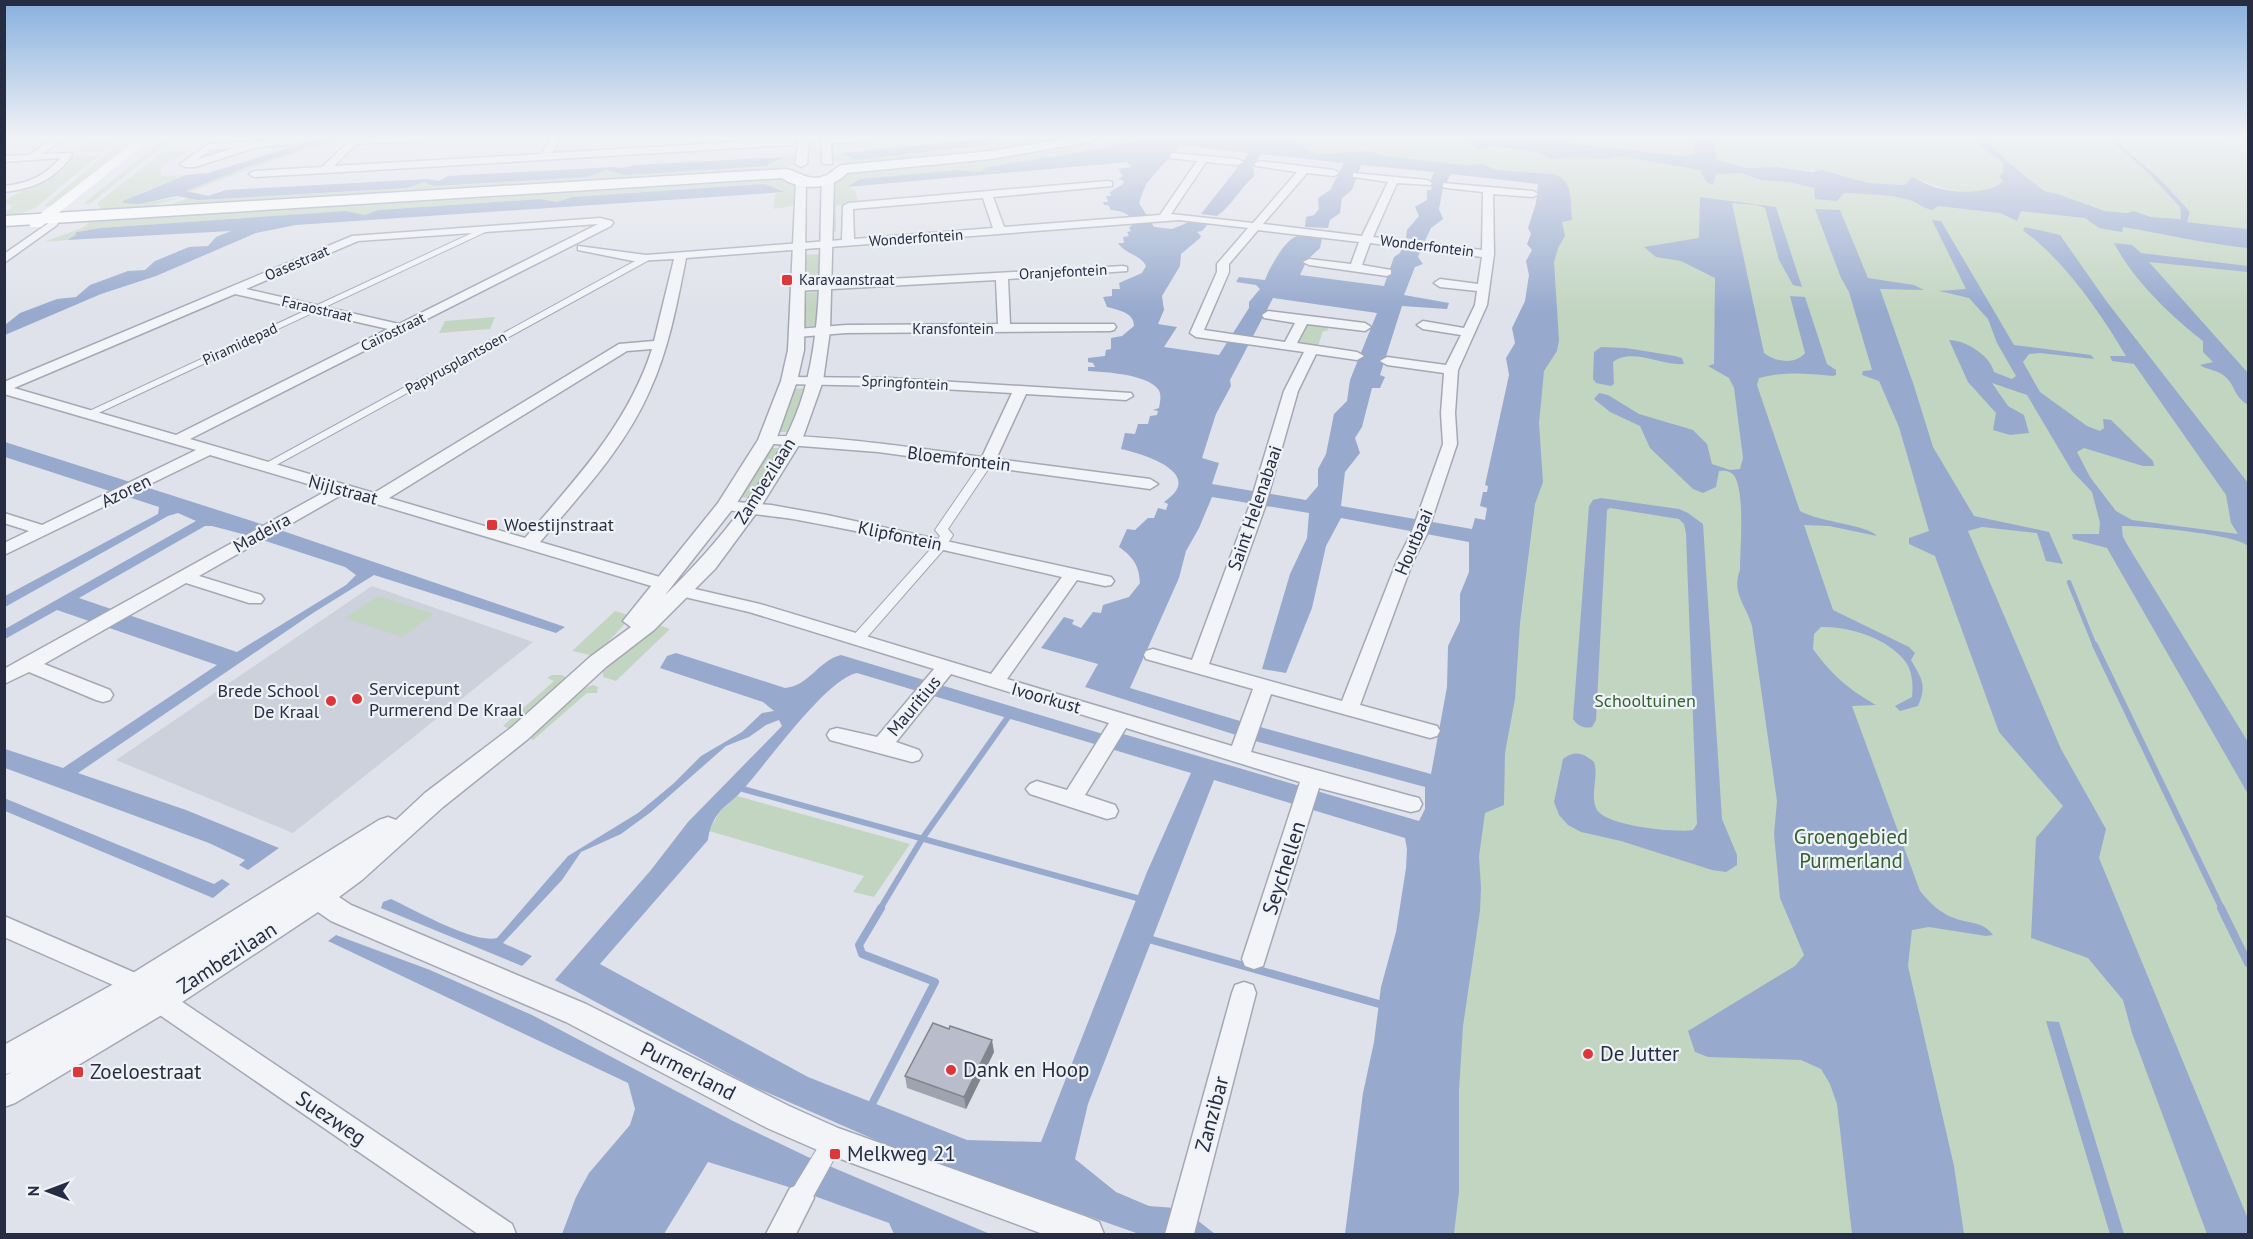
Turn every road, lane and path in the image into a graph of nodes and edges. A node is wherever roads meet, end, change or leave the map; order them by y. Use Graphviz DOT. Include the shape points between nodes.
graph roads {
  1 [pos="987,195"];
  2 [pos="78,196"];
  3 [pos="82,196"];
  4 [pos="432,196"];
  5 [pos="801,196"];
  6 [pos="827,196"];
  7 [pos="977,196"];
  8 [pos="1179,196"];
  9 [pos="1282,196"];
  10 [pos="1386,196"];
  11 [pos="1488,196"];
  12 [pos="1164,218"];
  13 [pos="4,221"];
  14 [pos="48,221"];
  15 [pos="608,223"];
  16 [pos="4,226"];
  17 [pos="1256,226"];
  18 [pos="490,228"];
  19 [pos="1000,232"];
  20 [pos="1366,239"];
  21 [pos="848,243"];
  22 [pos="824,245"];
  23 [pos="800,247"];
  24 [pos="582,248"];
  25 [pos="4,250"];
  26 [pos="1488,254"];
  27 [pos="681,255"];
  28 [pos="646,258"];
  29 [pos="4,260"];
  30 [pos="1309,262"];
  31 [pos="1355,268"];
  32 [pos="1123,269"];
  33 [pos="1387,272"];
  34 [pos="1002,275"];
  35 [pos="1440,283"];
  36 [pos="823,286"];
  37 [pos="800,288"];
  38 [pos="1483,288"];
  39 [pos="234,290"];
  40 [pos="316,310"];
  41 [pos="1268,315"];
  42 [pos="1303,320"];
  43 [pos="1423,325"];
  44 [pos="1110,327"];
  45 [pos="1365,327"];
  46 [pos="401,328"];
  47 [pos="1004,328"];
  48 [pos="823,331"];
  49 [pos="1468,332"];
  50 [pos="797,333"];
  51 [pos="1324,340"];
  52 [pos="661,344"];
  53 [pos="1289,346"];
  54 [pos="1357,356"];
  55 [pos="1388,361"];
  56 [pos="1451,370"];
  57 [pos="789,381"];
  58 [pos="815,381"];
  59 [pos="4,388"];
  60 [pos="1021,388"];
  61 [pos="1126,396"];
  62 [pos="88,414"];
  63 [pos="177,440"];
  64 [pos="767,440"];
  65 [pos="793,440"];
  66 [pos="208,450"];
  67 [pos="987,462"];
  68 [pos="265,467"];
  69 [pos="1150,484"];
  70 [pos="340,489"];
  71 [pos="377,498"];
  72 [pos="726,506"];
  73 [pos="752,508"];
  74 [pos="4,518"];
  75 [pos="42,530"];
  76 [pos="528,545"];
  77 [pos="941,545"];
  78 [pos="4,550"];
  79 [pos="1073,574"];
  80 [pos="183,576"];
  81 [pos="1105,580"];
  82 [pos="673,587"];
  83 [pos="255,599"];
  84 [pos="856,640"];
  85 [pos="1153,655"];
  86 [pos="27,664"];
  87 [pos="1199,667"];
  88 [pos="943,672"];
  89 [pos="4,678"];
  90 [pos="994,683"];
  91 [pos="1264,686"];
  92 [pos="103,695"];
  93 [pos="1349,709"];
  94 [pos="1118,724"];
  95 [pos="1430,731"];
  96 [pos="837,735"];
  97 [pos="882,745"];
  98 [pos="1242,748"];
  99 [pos="912,755"];
  100 [pos="1311,782"];
  101 [pos="1036,789"];
  102 [pos="1072,799"];
  103 [pos="1411,804"];
  104 [pos="1107,811"];
  105 [pos="309,891"];
  106 [pos="4,926"];
  107 [pos="1254,959"];
  108 [pos="149,993"];
  109 [pos="1244,993"];
  110 [pos="4,1061"];
  111 [pos="4,1093"];
  112 [pos="827,1149"];
  113 [pos="800,1198"];
  114 [pos="1183,1221"];
  115 [pos="502,1234"];
  116 [pos="780,1234"];
  117 [pos="1087,1234"];
  1 -- 19 [label="street"];
  2 -- 14 [label="main road"];
  3 -- 14 [label="main road"];
  4 -- 14 [label="main road" via="221,213"];
  5 -- 23 [label="street, Zambezilaan"];
  6 -- 22 [label="street, Zambezilaan"];
  7 -- 21 [label="street" via="848,206"];
  8 -- 12 [label="street"];
  9 -- 17 [label="street"];
  10 -- 20 [label="street"];
  11 -- 26 [label="street, Houtbaai"];
  12 -- 17 [label="street, Wonderfontein"];
  12 -- 19 [label="street, Wonderfontein"];
  13 -- 14 [label="main road"];
  14 -- 16 [label="main road"];
  14 -- 25 [label="street"];
  14 -- 29 [label="street"];
  15 -- 18 [label="street, Oasestraat"];
  15 -- 46 [label="street, Cairostraat"];
  17 -- 20 [label="street, Wonderfontein"];
  17 -- 53 [label="street" via="1223,264 1196,333"];
  18 -- 39 [label="street, Oasestraat" via="356,238"];
  18 -- 40 [label="street, Piramidepad"];
  19 -- 21 [label="street, Wonderfontein"];
  20 -- 26 [label="street, Wonderfontein"];
  20 -- 31 [label="street, Wonderfontein"];
  21 -- 22 [label="street, Wonderfontein"];
  22 -- 23 [label="street"];
  22 -- 36 [label="street, Zambezilaan"];
  23 -- 27 [label="street"];
  23 -- 37 [label="street, Zambezilaan"];
  24 -- 28 [label="street"];
  26 -- 38 [label="street, Houtbaai"];
  27 -- 28 [label="street"];
  27 -- 52 [label="street"];
  28 -- 68 [label="street, Papyrusplantsoen"];
  30 -- 31 [label="street, Wonderfontein"];
  31 -- 33 [label="street, Wonderfontein"];
  32 -- 34 [label="street, Oranjefontein"];
  34 -- 36 [label="street, Oranjefontein"];
  34 -- 47 [label="street, Oranjefontein"];
  35 -- 38 [label="street"];
  36 -- 37 [label="street, Oranjefontein"];
  36 -- 48 [label="street, Zambezilaan"];
  37 -- 50 [label="street, Zambezilaan"];
  38 -- 49 [label="street, Houtbaai" via="1481,305"];
  39 -- 40 [label="street, Faraostraat"];
  39 -- 59 [label="street, Oasestraat"];
  40 -- 46 [label="street, Faraostraat"];
  40 -- 62 [label="street, Piramidepad"];
  41 -- 42 [label="street"];
  42 -- 51 [label="street"];
  42 -- 53 [label="street"];
  43 -- 49 [label="street"];
  44 -- 47 [label="street, Kransfontein"];
  45 -- 51 [label="street"];
  46 -- 63 [label="street, Cairostraat"];
  47 -- 48 [label="street, Kransfontein"];
  48 -- 50 [label="street, Kransfontein"];
  48 -- 58 [label="street, Zambezilaan"];
  49 -- 56 [label="street, Houtbaai"];
  50 -- 57 [label="street, Zambezilaan"];
  51 -- 53 [label="street"];
  51 -- 54 [label="street"];
  51 -- 87 [label="street, Saint Helenabaai" via="1291,390 1257,507"];
  52 -- 71 [label="street" via="624,347"];
  52 -- 76 [label="street" via="642,394 616,435 594,468"];
  55 -- 56 [label="street"];
  56 -- 93 [label="street, Houtbaai" via="1450,444 1422,526"];
  57 -- 58 [label="street, Springfontein"];
  57 -- 64 [label="street, Zambezilaan"];
  58 -- 60 [label="street, Springfontein"];
  58 -- 65 [label="street, Zambezilaan"];
  59 -- 62 [label="street, Nijlstraat"];
  60 -- 61 [label="street, Springfontein"];
  60 -- 67 [label="street"];
  62 -- 63 [label="street, Nijlstraat"];
  63 -- 66 [label="street, Nijlstraat"];
  64 -- 65 [label="street, Bloemfontein"];
  64 -- 72 [label="street, Zambezilaan"];
  65 -- 67 [label="street, Bloemfontein"];
  65 -- 73 [label="street, Zambezilaan"];
  66 -- 68 [label="street, Nijlstraat"];
  66 -- 75 [label="street, Azoren"];
  67 -- 69 [label="street, Bloemfontein"];
  67 -- 77 [label="street" via="942,530 947,535"];
  68 -- 70 [label="street, Nijlstraat"];
  70 -- 71 [label="street, Nijlstraat"];
  70 -- 80 [label="street, Madeira"];
  71 -- 76 [label="street, Nijlstraat"];
  72 -- 73 [label="street, Klipfontein"];
  72 -- 82 [label="street, Zambezilaan"];
  73 -- 77 [label="street, Klipfontein"];
  73 -- 82 [label="street, Zambezilaan" via="708,565"];
  74 -- 75 [label="street"];
  75 -- 78 [label="street, Azoren"];
  76 -- 82 [label="street, Nijlstraat"];
  77 -- 79 [label="street, Klipfontein"];
  77 -- 84 [label="street"];
  79 -- 81 [label="street, Klipfontein"];
  79 -- 90 [label="street"];
  80 -- 83 [label="street"];
  80 -- 86 [label="street, Madeira"];
  82 -- 84 [label="street, Ivoorkust"];
  82 -- 105 [label="street, Zambezilaan" via="647,625 598,662 520,734 434,800 352,873"];
  84 -- 88 [label="street, Ivoorkust"];
  85 -- 87 [label="street"];
  86 -- 89 [label="street, Madeira"];
  86 -- 92 [label="street"];
  87 -- 91 [label="street"];
  88 -- 90 [label="street, Ivoorkust"];
  88 -- 97 [label="street, Mauritius"];
  90 -- 94 [label="street, Ivoorkust"];
  91 -- 93 [label="street"];
  91 -- 98 [label="street"];
  93 -- 95 [label="street"];
  94 -- 98 [label="street, Ivoorkust"];
  94 -- 102 [label="street"];
  96 -- 97 [label="street, Mauritius"];
  97 -- 99 [label="street, Mauritius"];
  98 -- 100 [label="street, Ivoorkust"];
  100 -- 103 [label="street, Ivoorkust"];
  100 -- 107 [label="street, Seychellen"];
  101 -- 102 [label="street"];
  102 -- 104 [label="street"];
  105 -- 108 [label="street, Zambezilaan"];
  105 -- 112 [label="street, Purmerland" via="341,913 576,1013 778,1117"];
  106 -- 108 [label="street"];
  108 -- 110 [label="street, Zambezilaan"];
  108 -- 111 [label="street, Zambezilaan"];
  108 -- 115 [label="street, Suezweg"];
  109 -- 114 [label="street, Zanzibar"];
  112 -- 113 [label="street"];
  112 -- 117 [label="street, Purmerland"];
  113 -- 116 [label="street"];
}
